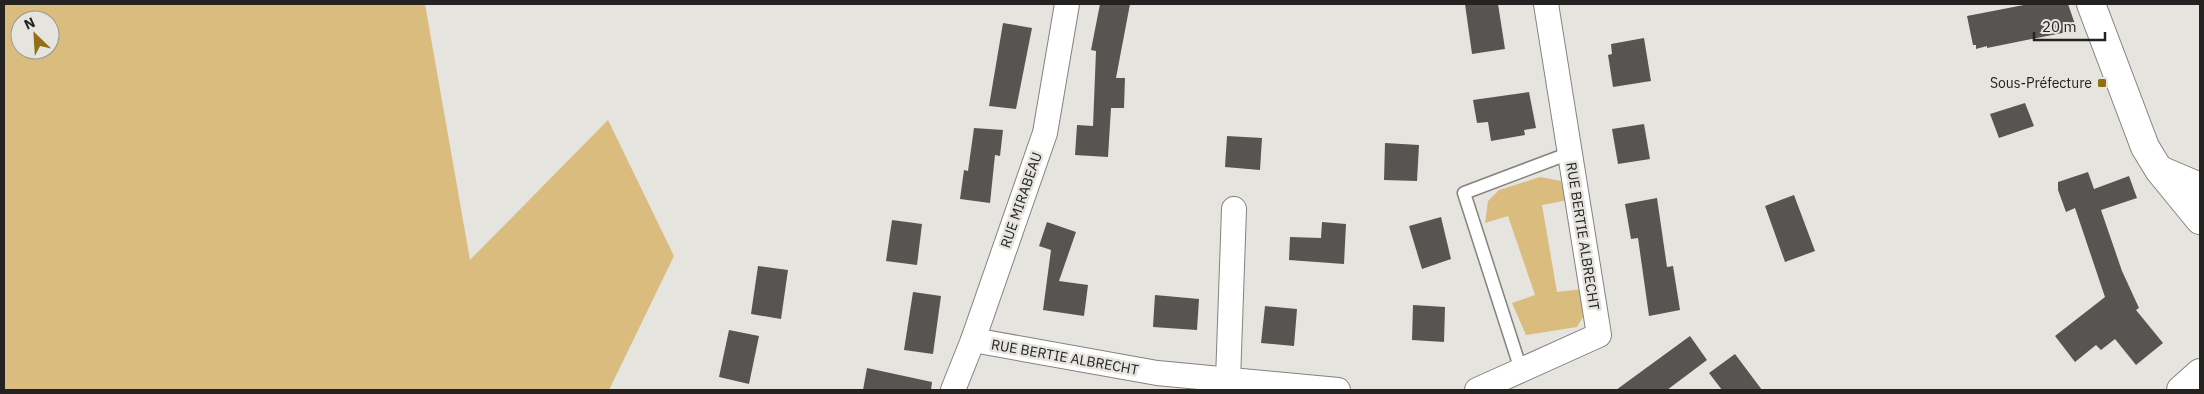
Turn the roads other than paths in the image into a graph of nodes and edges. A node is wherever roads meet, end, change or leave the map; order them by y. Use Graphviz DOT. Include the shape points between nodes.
graph roads {
  1 [pos="1067,4"];
  2 [pos="1546,4"];
  3 [pos="2090,4"];
  4 [pos="1570,154"];
  5 [pos="2159,170"];
  6 [pos="2200,187"];
  7 [pos="1234,209"];
  8 [pos="2200,220"];
  9 [pos="973,340"];
  10 [pos="1521,370"];
  11 [pos="1228,380"];
  12 [pos="1154,382"];
  13 [pos="953,390"];
  14 [pos="1338,390"];
  15 [pos="1477,390"];
  1 -- 9 [label="street, RUE MIRABEAU" via="1044,133"];
  2 -- 4 [label="street, RUE BERTIE ALBRECHT"];
  3 -- 5 [label="main road" via="2145,147"];
  4 -- 10 [label="street, RUE BERTIE ALBRECHT" via="1599,335"];
  4 -- 10 [label="lane" via="1464,193"];
  5 -- 6 [label="main road"];
  5 -- 8 [label="main road"];
  7 -- 11 [label="street"];
  9 -- 12 [label="street, RUE BERTIE ALBRECHT"];
  9 -- 13 [label="street, RUE MIRABEAU"];
  10 -- 15 [label="street, RUE BERTIE ALBRECHT"];
  11 -- 12 [label="street, RUE BERTIE ALBRECHT"];
  11 -- 14 [label="street, RUE BERTIE ALBRECHT"];
}
